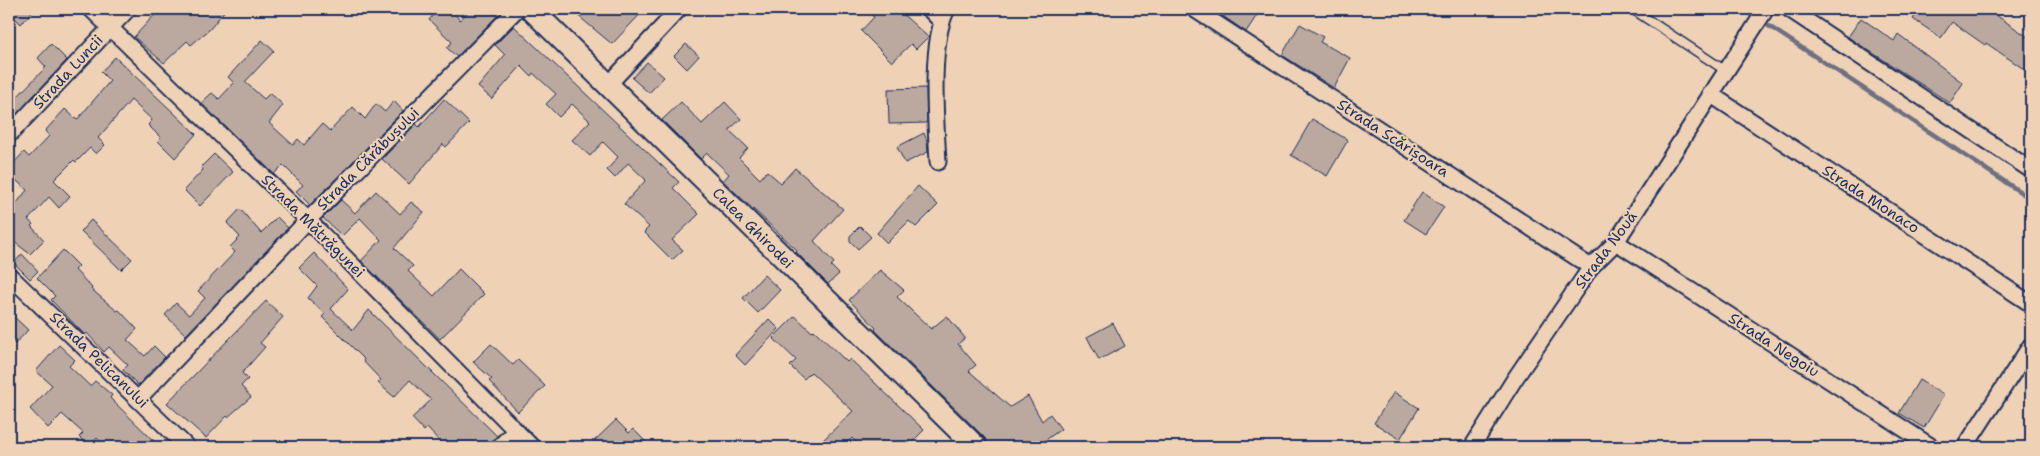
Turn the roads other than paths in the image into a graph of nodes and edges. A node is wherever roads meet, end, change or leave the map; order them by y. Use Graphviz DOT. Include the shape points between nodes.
graph roads {
  1 [pos="91,9"];
  2 [pos="128,9"];
  3 [pos="517,9"];
  4 [pos="531,9"];
  5 [pos="679,9"];
  6 [pos="929,9"];
  7 [pos="1194,9"];
  8 [pos="1632,9"];
  9 [pos="1766,9"];
  10 [pos="1789,9"];
  11 [pos="944,15"];
  12 [pos="110,28"];
  13 [pos="1726,71"];
  14 [pos="608,85"];
  15 [pos="1710,94"];
  16 [pos="9,135"];
  17 [pos="938,162"];
  18 [pos="2031,170"];
  19 [pos="308,220"];
  20 [pos="1616,242"];
  21 [pos="1591,267"];
  22 [pos="9,275"];
  23 [pos="2031,304"];
  24 [pos="2031,345"];
  25 [pos="139,398"];
  26 [pos="515,431"];
  27 [pos="188,447"];
  28 [pos="499,447"];
  29 [pos="532,447"];
  30 [pos="976,447"];
  31 [pos="1472,447"];
  32 [pos="1932,447"];
  33 [pos="1965,447"];
  1 -- 12 [label="street, Strada Mătrăgunei"];
  2 -- 12 [label="street, Strada Luncii"];
  3 -- 19 [label="street, Strada Cărăbușului"];
  4 -- 14 [label="street, Calea Ghirodei"];
  5 -- 14 [label="street"];
  6 -- 11 [label="street"];
  7 -- 21 [label="street, Strada Scărișoara"];
  8 -- 13 [label="lane"];
  9 -- 13 [label="street, Strada Nouă"];
  10 -- 18 [label="street"];
  11 -- 17 [label="street" via="934,99"];
  12 -- 16 [label="street, Strada Luncii"];
  12 -- 19 [label="street, Strada Mătrăgunei"];
  13 -- 15 [label="street, Strada Nouă"];
  14 -- 30 [label="street, Calea Ghirodei"];
  15 -- 20 [label="street, Strada Nouă"];
  15 -- 23 [label="street, Strada Monaco"];
  19 -- 25 [label="street, Strada Cărăbușului"];
  19 -- 26 [label="street, Strada Mătrăgunei"];
  20 -- 21 [label="street, Strada Nouă"];
  20 -- 32 [label="street, Strada Negoiu"];
  21 -- 31 [label="street, Strada Nouă"];
  22 -- 25 [label="street, Strada Pelicanului"];
  24 -- 33 [label="street"];
  25 -- 27 [label="street, Strada Pelicanului"];
  26 -- 28 [label="street"];
  26 -- 29 [label="street, Strada Mătrăgunei"];
}
